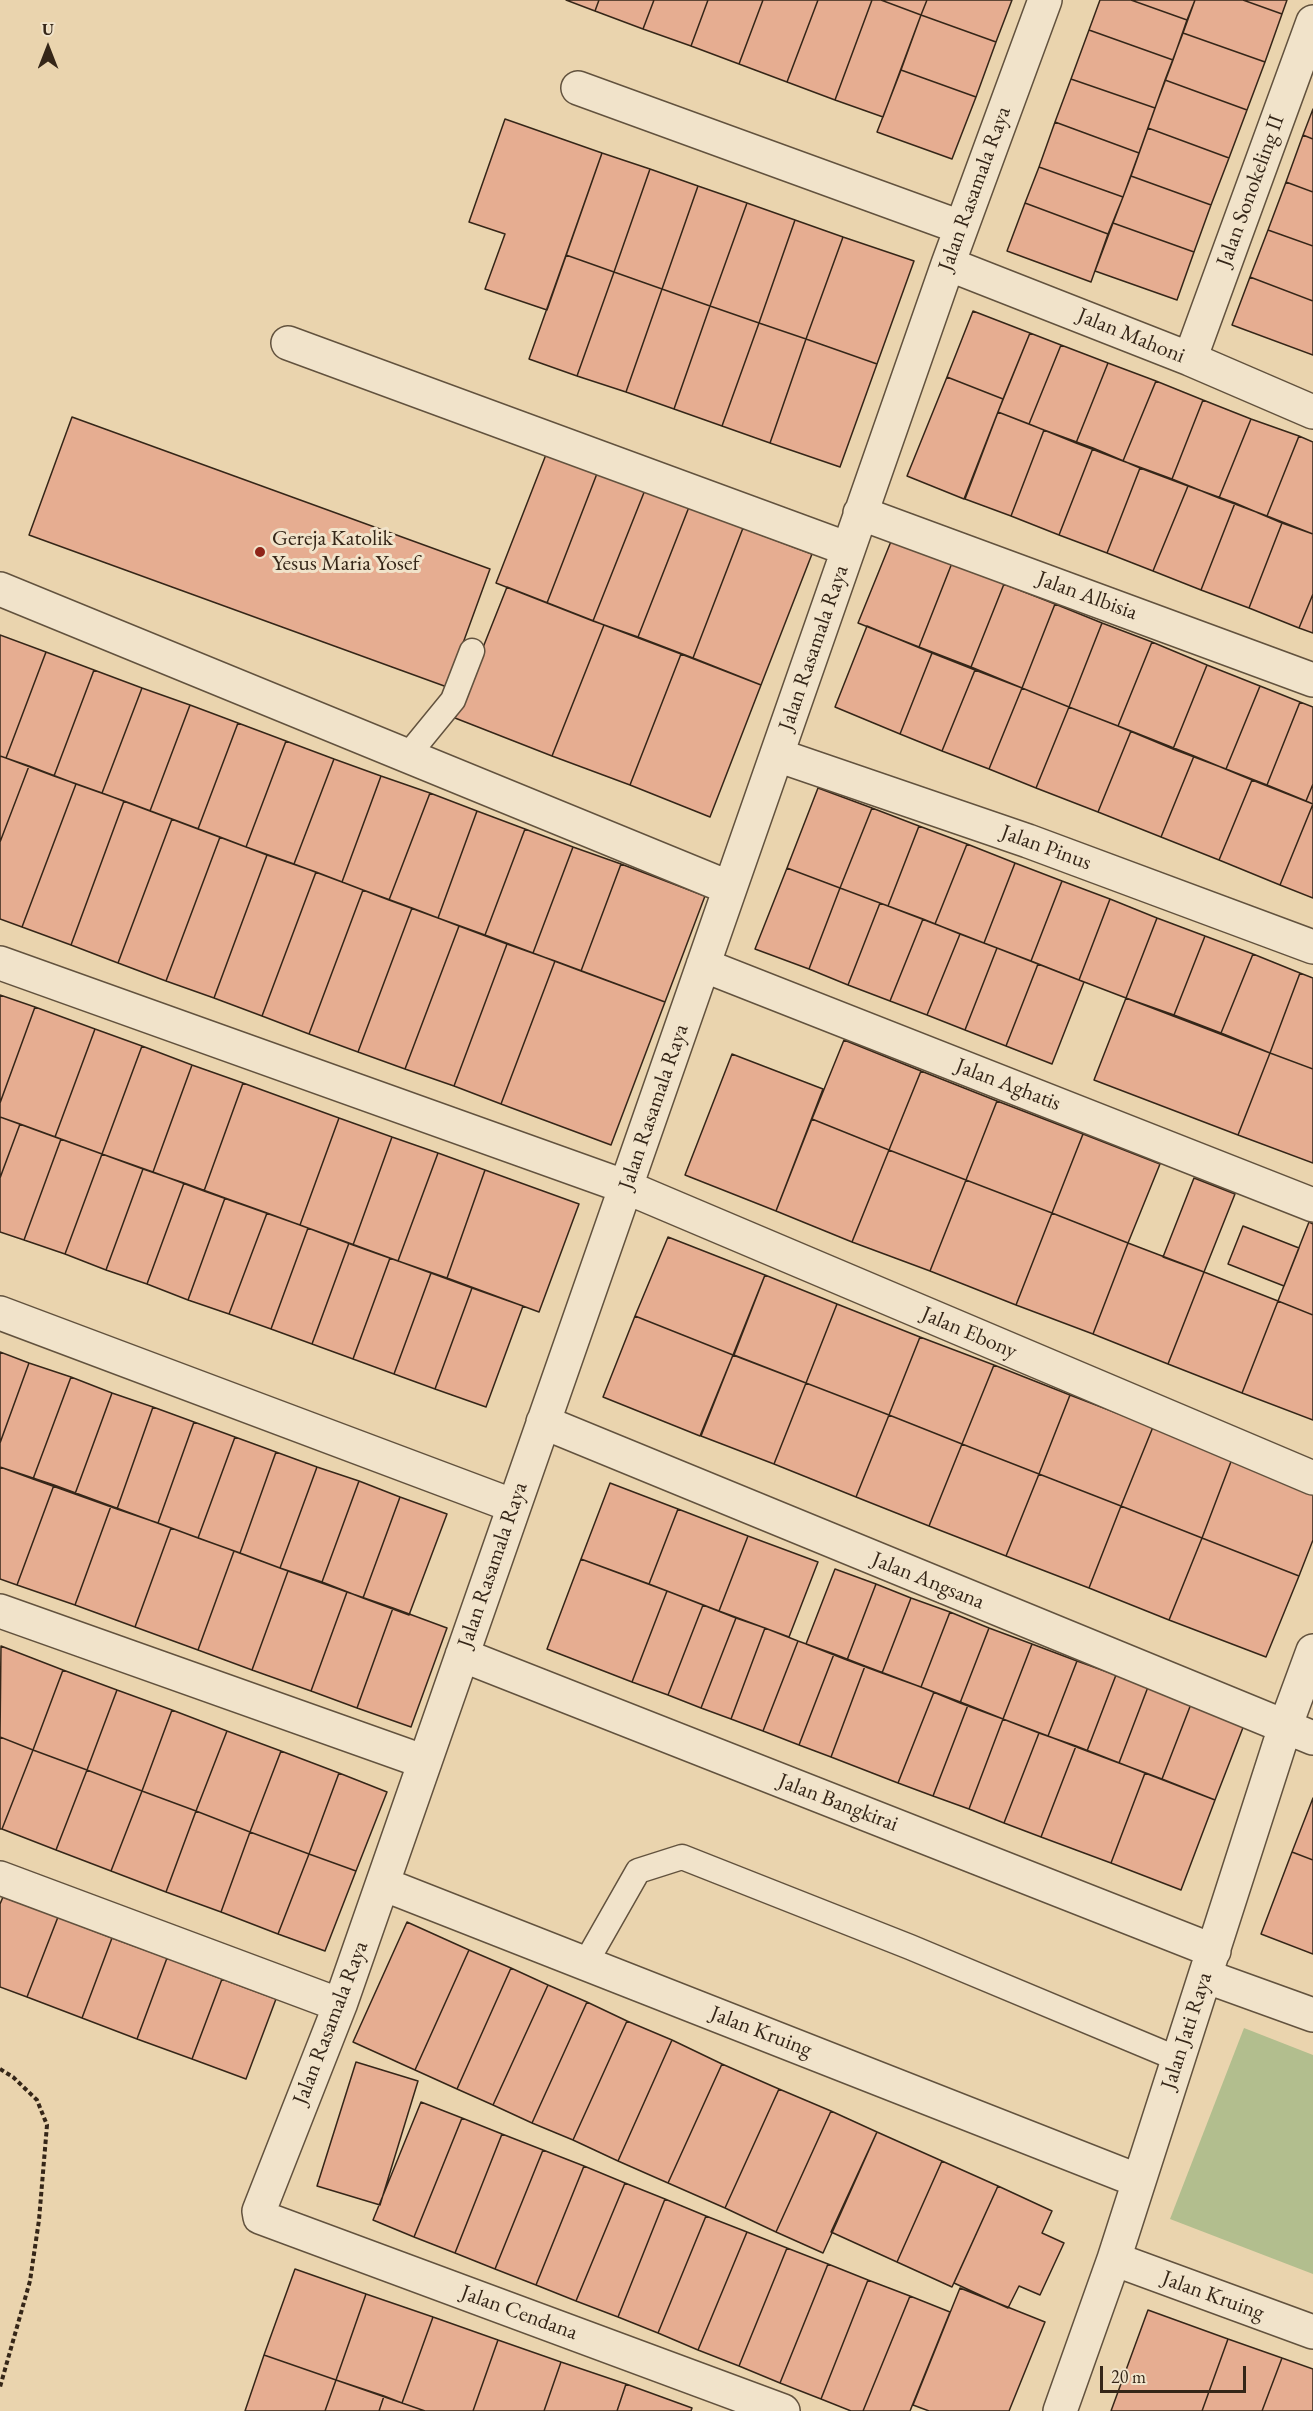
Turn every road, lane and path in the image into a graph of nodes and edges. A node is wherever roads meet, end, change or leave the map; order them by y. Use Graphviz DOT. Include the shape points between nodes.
graph roads {
  1 [pos="1045,0"];
  2 [pos="1313,22"];
  3 [pos="578,88"];
  4 [pos="960,227"];
  5 [pos="948,264"];
  6 [pos="288,343"];
  7 [pos="1190,359"];
  8 [pos="1313,412"];
  9 [pos="860,513"];
  10 [pos="848,549"];
  11 [pos="0,588"];
  12 [pos="471,651"];
  13 [pos="1313,680"];
  14 [pos="777,754"];
  15 [pos="408,755"];
  16 [pos="730,888"];
  17 [pos="1313,946"];
  18 [pos="0,963"];
  19 [pos="703,965"];
  20 [pos="626,1187"];
  21 [pos="1313,1205"];
  22 [pos="0,1313"];
  23 [pos="543,1422"];
  24 [pos="1313,1478"];
  25 [pos="514,1506"];
  26 [pos="0,1611"];
  27 [pos="1313,1651"];
  28 [pos="462,1655"];
  29 [pos="1299,1733"];
  30 [pos="425,1762"];
  31 [pos="0,1878"];
  32 [pos="383,1884"];
  33 [pos="585,1964"];
  34 [pos="1209,1964"];
  35 [pos="340,2005"];
  36 [pos="1313,2015"];
  37 [pos="1178,2059"];
  38 [pos="0,2069"];
  39 [pos="1139,2181"];
  40 [pos="258,2211"];
  41 [pos="1114,2259"];
  42 [pos="1313,2332"];
  43 [pos="0,2387"];
  44 [pos="783,2411"];
  45 [pos="1060,2411"];
  1 -- 4 [label="street, Jalan Rasamala Raya"];
  2 -- 7 [label="street, Jalan Sonokeling II"];
  3 -- 4 [label="street"];
  4 -- 5 [label="street, Jalan Rasamala Raya"];
  5 -- 7 [label="street, Jalan Mahoni"];
  5 -- 9 [label="street, Jalan Rasamala Raya"];
  6 -- 10 [label="street"];
  7 -- 8 [label="street, Jalan Mahoni"];
  9 -- 10 [label="street, Jalan Rasamala Raya"];
  9 -- 13 [label="street, Jalan Albisia"];
  10 -- 14 [label="street, Jalan Rasamala Raya"];
  11 -- 15 [label="street"];
  12 -- 15 [label="lane" via="453,700"];
  14 -- 16 [label="street, Jalan Rasamala Raya"];
  14 -- 17 [label="street, Jalan Pinus"];
  15 -- 16 [label="street"];
  16 -- 19 [label="street, Jalan Rasamala Raya"];
  18 -- 20 [label="street, Jalan Ebony"];
  19 -- 20 [label="street, Jalan Rasamala Raya"];
  19 -- 21 [label="street, Jalan Aghatis"];
  20 -- 23 [label="street, Jalan Rasamala Raya"];
  20 -- 24 [label="street, Jalan Ebony"];
  22 -- 25 [label="street"];
  23 -- 25 [label="street, Jalan Rasamala Raya"];
  23 -- 29 [label="street, Jalan Angsana"];
  25 -- 28 [label="street, Jalan Rasamala Raya"];
  26 -- 30 [label="street"];
  27 -- 29 [label="street, Jalan Jati Raya"];
  28 -- 30 [label="street, Jalan Rasamala Raya"];
  28 -- 34 [label="street, Jalan Bangkirai"];
  29 -- 34 [label="street, Jalan Jati Raya"];
  30 -- 32 [label="street, Jalan Rasamala Raya"];
  31 -- 35 [label="street"];
  32 -- 33 [label="street, Jalan Kruing"];
  32 -- 35 [label="street, Jalan Rasamala Raya"];
  33 -- 37 [label="lane" via="638,1872 682,1857"];
  33 -- 39 [label="street, Jalan Kruing"];
  34 -- 36 [label="street, Jalan Bangkirai"];
  34 -- 37 [label="street, Jalan Jati Raya"];
  35 -- 40 [label="street, Jalan Rasamala Raya"];
  37 -- 39 [label="street, Jalan Jati Raya"];
  38 -- 43 [label="path" via="37,2100 47,2125 30,2281"];
  39 -- 41 [label="street, Jalan Jati Raya"];
  40 -- 44 [label="street, Jalan Cendana" via="260,2217"];
  41 -- 42 [label="street, Jalan Kruing"];
  41 -- 45 [label="street, Jalan Jati Raya"];
}
